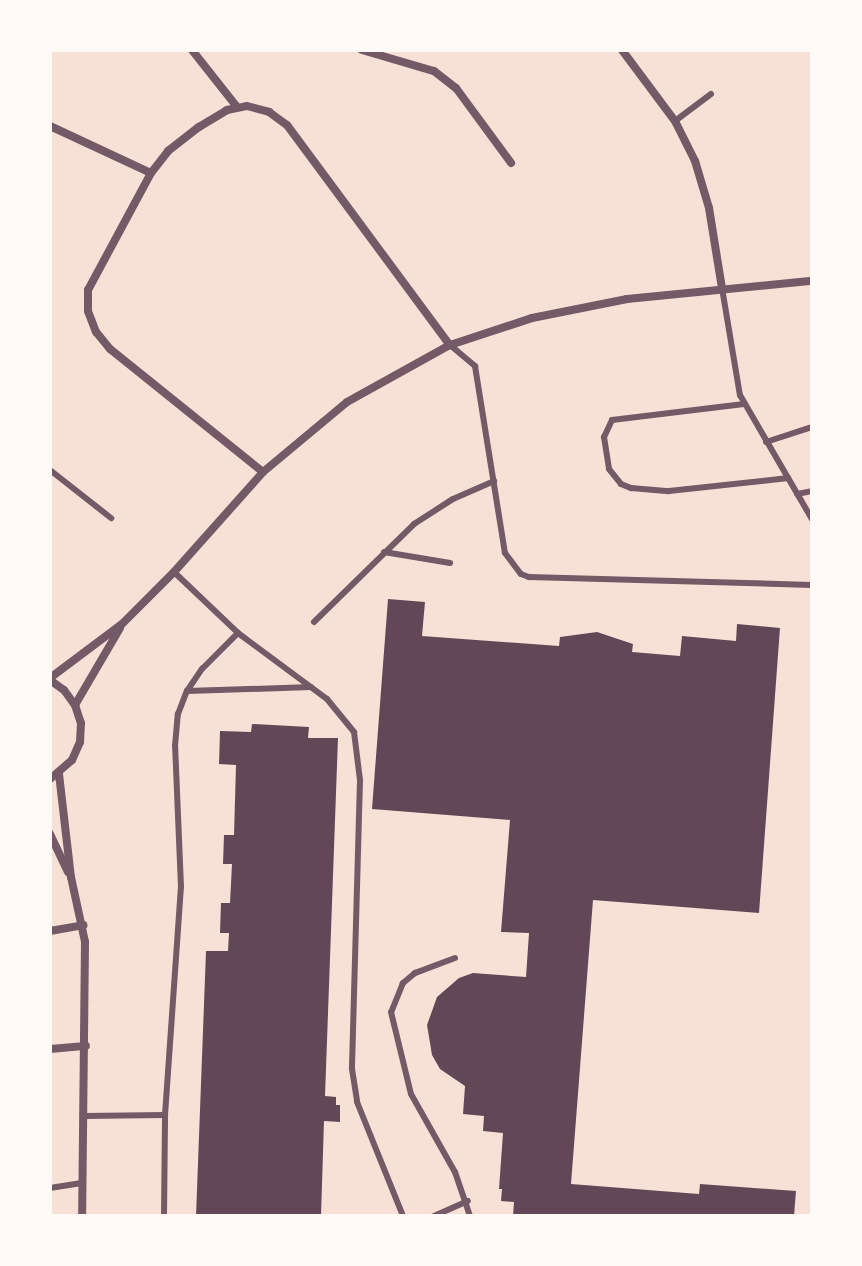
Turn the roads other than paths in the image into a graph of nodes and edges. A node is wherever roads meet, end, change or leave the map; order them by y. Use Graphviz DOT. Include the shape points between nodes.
graph roads {
  1 [pos="192,50"];
  2 [pos="362,50"];
  3 [pos="622,50"];
  4 [pos="711,94"];
  5 [pos="237,107"];
  6 [pos="675,121"];
  7 [pos="50,126"];
  8 [pos="511,163"];
  9 [pos="151,173"];
  10 [pos="812,281"];
  11 [pos="722,288"];
  12 [pos="450,345"];
  13 [pos="744,404"];
  14 [pos="812,427"];
  15 [pos="766,442"];
  16 [pos="50,470"];
  17 [pos="263,472"];
  18 [pos="788,478"];
  19 [pos="494,481"];
  20 [pos="812,491"];
  21 [pos="797,494"];
  22 [pos="111,518"];
  23 [pos="812,519"];
  24 [pos="384,552"];
  25 [pos="450,563"];
  26 [pos="174,572"];
  27 [pos="812,585"];
  28 [pos="314,622"];
  29 [pos="122,624"];
  30 [pos="238,633"];
  31 [pos="50,679"];
  32 [pos="311,687"];
  33 [pos="187,691"];
  34 [pos="75,705"];
  35 [pos="59,774"];
  36 [pos="50,779"];
  37 [pos="50,834"];
  38 [pos="71,877"];
  39 [pos="83,925"];
  40 [pos="50,931"];
  41 [pos="455,958"];
  42 [pos="86,1046"];
  43 [pos="50,1049"];
  44 [pos="165,1115"];
  45 [pos="84,1116"];
  46 [pos="82,1183"];
  47 [pos="50,1188"];
  48 [pos="468,1201"];
  49 [pos="82,1216"];
  50 [pos="164,1216"];
  51 [pos="403,1216"];
  52 [pos="434,1216"];
  53 [pos="470,1216"];
  1 -- 5 [label="street"];
  2 -- 8 [label="street" via="434,71 456,88"];
  3 -- 6 [label="street"];
  4 -- 6 [label="lane"];
  5 -- 9 [label="street" via="199,127 168,151"];
  5 -- 12 [label="street" via="269,112 287,125"];
  6 -- 11 [label="street" via="695,161 709,208"];
  7 -- 9 [label="street"];
  9 -- 17 [label="street" via="88,290 91,322 110,349"];
  10 -- 11 [label="street"];
  11 -- 12 [label="street" via="532,318"];
  11 -- 13 [label="lane" via="729,348"];
  12 -- 17 [label="street" via="347,402"];
  12 -- 19 [label="lane" via="475,366"];
  13 -- 15 [label="lane"];
  13 -- 18 [label="lane" via="612,420 604,437 609,469 631,488 669,491"];
  14 -- 15 [label="lane"];
  15 -- 18 [label="lane"];
  16 -- 22 [label="lane"];
  17 -- 26 [label="street"];
  18 -- 21 [label="lane"];
  19 -- 24 [label="lane" via="414,524"];
  19 -- 27 [label="lane" via="505,553 529,577"];
  20 -- 21 [label="lane"];
  21 -- 23 [label="lane"];
  24 -- 25 [label="lane"];
  24 -- 28 [label="lane"];
  26 -- 29 [label="street"];
  26 -- 30 [label="lane"];
  29 -- 31 [label="street"];
  29 -- 34 [label="street"];
  30 -- 32 [label="lane"];
  30 -- 33 [label="lane"];
  31 -- 34 [label="street"];
  32 -- 33 [label="lane"];
  32 -- 51 [label="lane" via="346,719 359,751 352,1069 357,1102"];
  33 -- 44 [label="lane" via="175,746 181,887"];
  34 -- 35 [label="street" via="80,742"];
  35 -- 36 [label="street"];
  35 -- 38 [label="street"];
  37 -- 38 [label="street"];
  38 -- 39 [label="street"];
  39 -- 40 [label="street"];
  39 -- 42 [label="street"];
  41 -- 48 [label="lane" via="403,983 391,1012 411,1094"];
  42 -- 43 [label="street"];
  42 -- 45 [label="street"];
  44 -- 45 [label="lane"];
  44 -- 50 [label="lane"];
  45 -- 46 [label="street"];
  46 -- 47 [label="lane"];
  46 -- 49 [label="street"];
  48 -- 52 [label="lane"];
  48 -- 53 [label="lane"];
}
